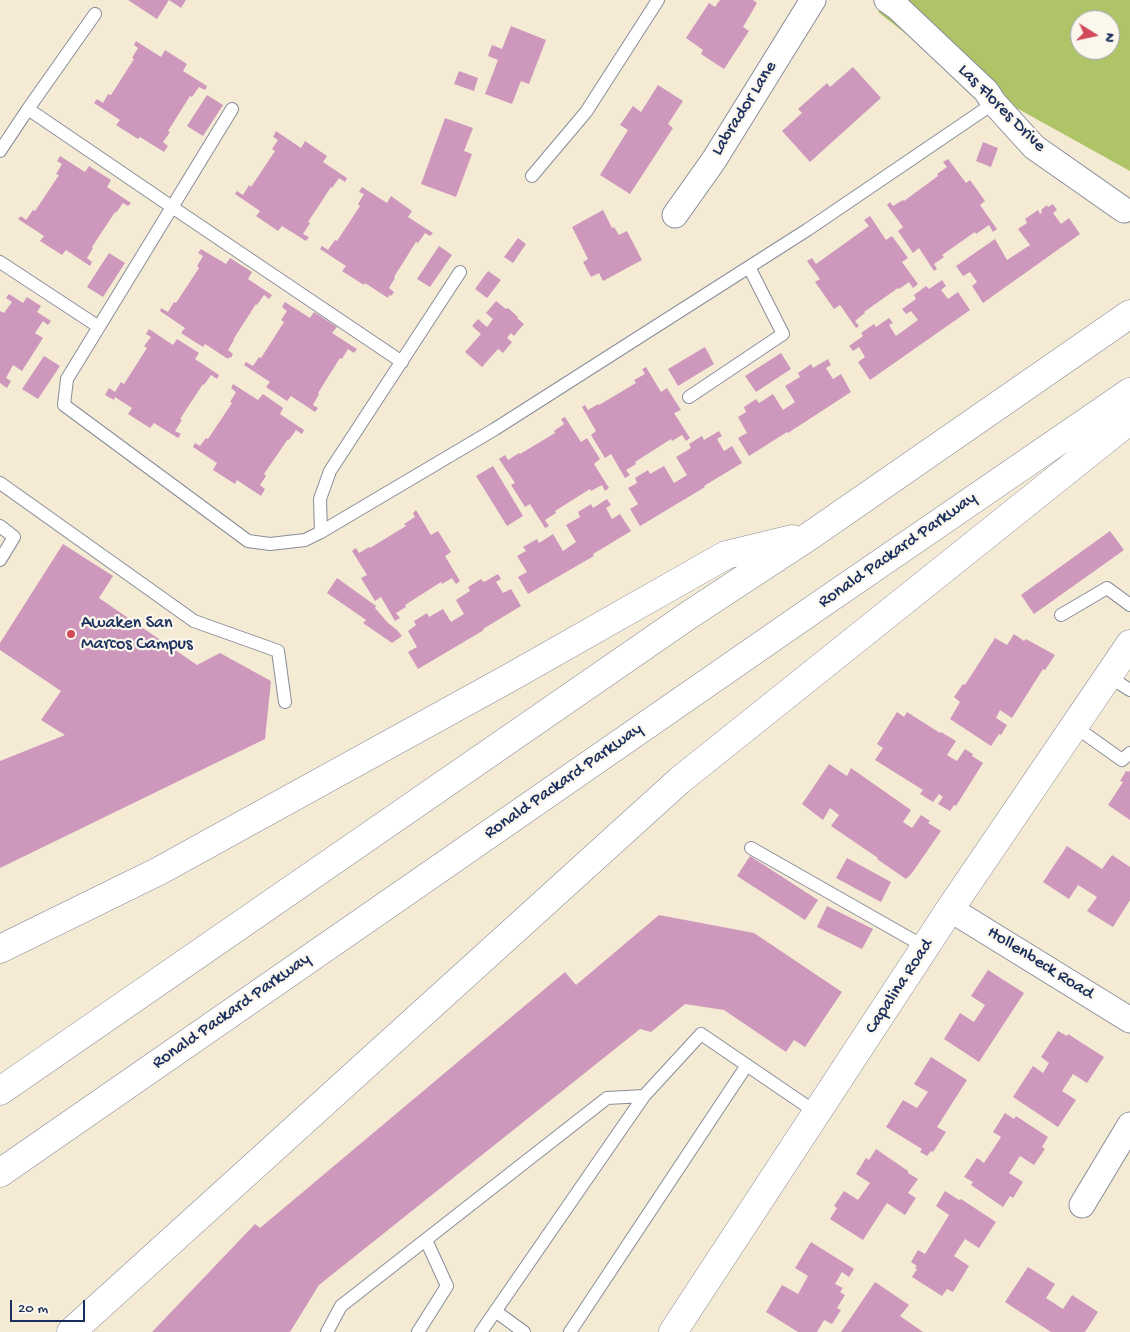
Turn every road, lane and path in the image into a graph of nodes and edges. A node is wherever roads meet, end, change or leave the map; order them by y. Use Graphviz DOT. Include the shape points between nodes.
graph roads {
  1 [pos="658,0"];
  2 [pos="813,0"];
  3 [pos="896,2"];
  4 [pos="94,14"];
  5 [pos="994,103"];
  6 [pos="28,109"];
  7 [pos="232,110"];
  8 [pos="0,151"];
  9 [pos="532,176"];
  10 [pos="1127,206"];
  11 [pos="172,207"];
  12 [pos="675,215"];
  13 [pos="0,262"];
  14 [pos="749,267"];
  15 [pos="460,272"];
  16 [pos="1130,314"];
  17 [pos="99,327"];
  18 [pos="402,362"];
  19 [pos="1130,392"];
  20 [pos="689,398"];
  21 [pos="1130,420"];
  22 [pos="0,483"];
  23 [pos="0,526"];
  24 [pos="321,532"];
  25 [pos="811,534"];
  26 [pos="0,560"];
  27 [pos="1130,605"];
  28 [pos="1060,615"];
  29 [pos="1130,644"];
  30 [pos="1119,683"];
  31 [pos="285,702"];
  32 [pos="1074,726"];
  33 [pos="1130,753"];
  34 [pos="751,848"];
  35 [pos="950,908"];
  36 [pos="925,947"];
  37 [pos="0,949"];
  38 [pos="1130,1020"];
  39 [pos="747,1065"];
  40 [pos="0,1091"];
  41 [pos="644,1096"];
  42 [pos="817,1113"];
  43 [pos="1130,1125"];
  44 [pos="0,1173"];
  45 [pos="1082,1205"];
  46 [pos="426,1240"];
  47 [pos="496,1311"];
  48 [pos="682,1329"];
  49 [pos="70,1332"];
  50 [pos="327,1332"];
  51 [pos="418,1332"];
  52 [pos="481,1332"];
  53 [pos="524,1332"];
  54 [pos="570,1332"];
  1 -- 9 [label="lane" via="586,112"];
  2 -- 12 [label="street, Labrador Lane" via="714,160"];
  3 -- 5 [label="street, Las Flores Drive" via="986,91"];
  4 -- 6 [label="lane"];
  5 -- 10 [label="street, Las Flores Drive" via="1034,147"];
  5 -- 14 [label="lane"];
  6 -- 8 [label="lane"];
  6 -- 11 [label="lane"];
  7 -- 11 [label="lane"];
  11 -- 17 [label="lane"];
  11 -- 18 [label="lane"];
  13 -- 17 [label="lane"];
  14 -- 20 [label="lane" via="783,334"];
  14 -- 24 [label="lane" via="495,430"];
  15 -- 18 [label="lane"];
  16 -- 25 [label="main road"];
  17 -- 24 [label="lane" via="67,378 64,405 248,540 270,544 305,540"];
  18 -- 24 [label="lane" via="330,471 320,499"];
  19 -- 44 [label="main road, Ronald Packard Parkway"];
  21 -- 49 [label="main road" via="680,780"];
  22 -- 31 [label="lane" via="194,621 278,651"];
  23 -- 26 [label="lane" via="14,537"];
  25 -- 37 [label="main road" via="726,556 159,871"];
  25 -- 40 [label="main road" via="681,620"];
  27 -- 28 [label="lane" via="1107,588"];
  29 -- 30 [label="main road, Capalina Road"];
  30 -- 32 [label="main road, Capalina Road"];
  32 -- 33 [label="lane" via="1122,760"];
  32 -- 35 [label="main road, Capalina Road"];
  34 -- 36 [label="lane"];
  35 -- 36 [label="main road, Capalina Road"];
  35 -- 38 [label="street, Hollenbeck Road"];
  36 -- 42 [label="main road, Capalina Road"];
  39 -- 41 [label="lane" via="702,1034"];
  39 -- 42 [label="lane"];
  39 -- 54 [label="lane"];
  41 -- 46 [label="lane" via="607,1098"];
  41 -- 47 [label="lane"];
  42 -- 48 [label="main road, Capalina Road"];
  43 -- 45 [label="street"];
  46 -- 50 [label="lane" via="341,1306"];
  46 -- 51 [label="lane" via="447,1286"];
  47 -- 52 [label="lane"];
  47 -- 53 [label="lane"];
}
